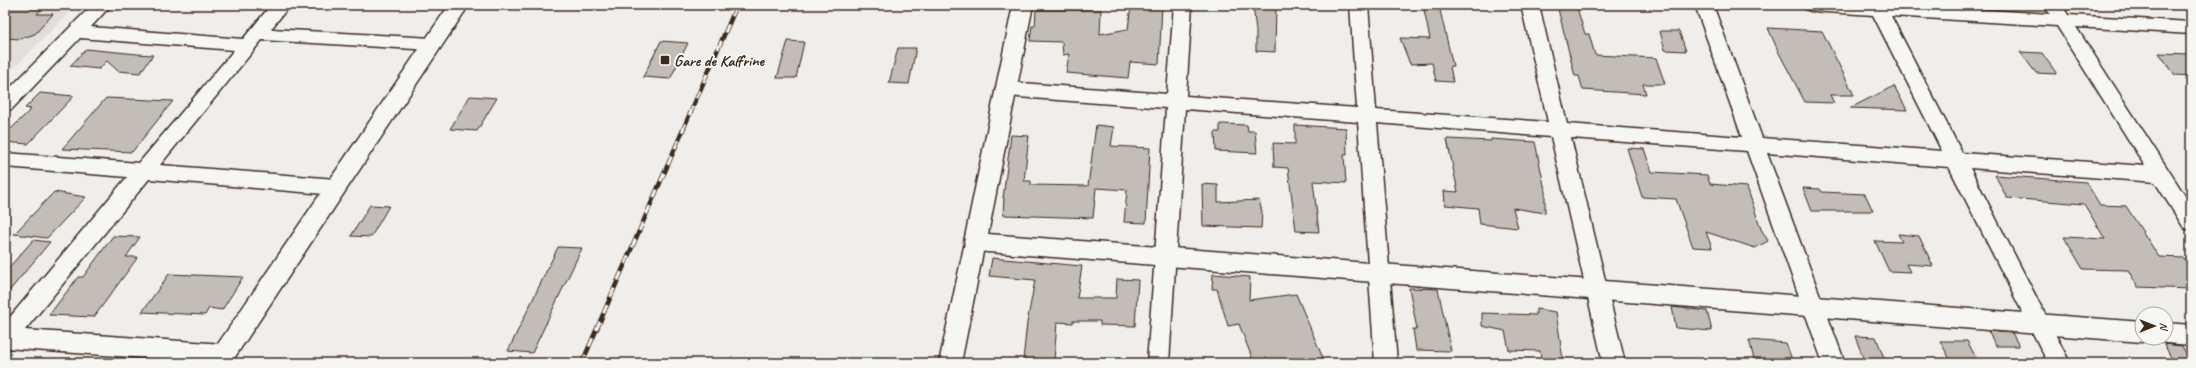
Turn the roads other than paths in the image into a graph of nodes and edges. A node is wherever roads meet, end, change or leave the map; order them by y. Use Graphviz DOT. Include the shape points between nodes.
graph roads {
  1 [pos="102,5"];
  2 [pos="280,5"];
  3 [pos="458,5"];
  4 [pos="1023,5"];
  5 [pos="1183,5"];
  6 [pos="1359,5"];
  7 [pos="1530,5"];
  8 [pos="1704,5"];
  9 [pos="1811,5"];
  10 [pos="1878,7"];
  11 [pos="2058,13"];
  12 [pos="2191,28"];
  13 [pos="76,32"];
  14 [pos="252,39"];
  15 [pos="432,44"];
  16 [pos="1006,89"];
  17 [pos="1176,102"];
  18 [pos="5,104"];
  19 [pos="1367,116"];
  20 [pos="1560,130"];
  21 [pos="1754,145"];
  22 [pos="5,160"];
  23 [pos="1956,160"];
  24 [pos="143,172"];
  25 [pos="2161,175"];
  26 [pos="336,186"];
  27 [pos="2191,222"];
  28 [pos="975,242"];
  29 [pos="1165,256"];
  30 [pos="1380,273"];
  31 [pos="1597,290"];
  32 [pos="1813,306"];
  33 [pos="2039,324"];
  34 [pos="2134,331"];
  35 [pos="2174,334"];
  36 [pos="2191,335"];
  37 [pos="5,339"];
  38 [pos="220,359"];
  39 [pos="950,363"];
  40 [pos="1158,363"];
  41 [pos="1386,363"];
  42 [pos="1614,363"];
  43 [pos="1834,363"];
  44 [pos="2059,363"];
  1 -- 13 [label="street"];
  2 -- 14 [label="street"];
  3 -- 15 [label="main road"];
  4 -- 16 [label="main road"];
  5 -- 17 [label="street"];
  6 -- 19 [label="street"];
  7 -- 20 [label="street"];
  8 -- 21 [label="street"];
  9 -- 10 [label="street"];
  10 -- 11 [label="street"];
  10 -- 23 [label="street"];
  11 -- 12 [label="street"];
  11 -- 25 [label="street"];
  13 -- 14 [label="street"];
  13 -- 18 [label="street"];
  14 -- 15 [label="street"];
  14 -- 24 [label="street"];
  15 -- 26 [label="main road"];
  16 -- 17 [label="street"];
  16 -- 28 [label="main road"];
  17 -- 19 [label="street"];
  17 -- 29 [label="street"];
  19 -- 20 [label="street"];
  19 -- 30 [label="street"];
  20 -- 21 [label="street"];
  20 -- 31 [label="street"];
  21 -- 23 [label="street"];
  21 -- 32 [label="street"];
  22 -- 24 [label="street"];
  23 -- 25 [label="street"];
  23 -- 33 [label="street"];
  24 -- 26 [label="street"];
  24 -- 37 [label="street"];
  25 -- 27 [label="street"];
  26 -- 38 [label="main road"];
  28 -- 29 [label="main road"];
  28 -- 39 [label="street"];
  29 -- 30 [label="main road"];
  29 -- 40 [label="street"];
  30 -- 31 [label="main road"];
  30 -- 41 [label="street"];
  31 -- 32 [label="main road"];
  31 -- 42 [label="street"];
  32 -- 33 [label="main road"];
  32 -- 43 [label="street"];
  33 -- 34 [label="main road"];
  33 -- 44 [label="street"];
  35 -- 36 [label="main road"];
  37 -- 38 [label="street"];
}
